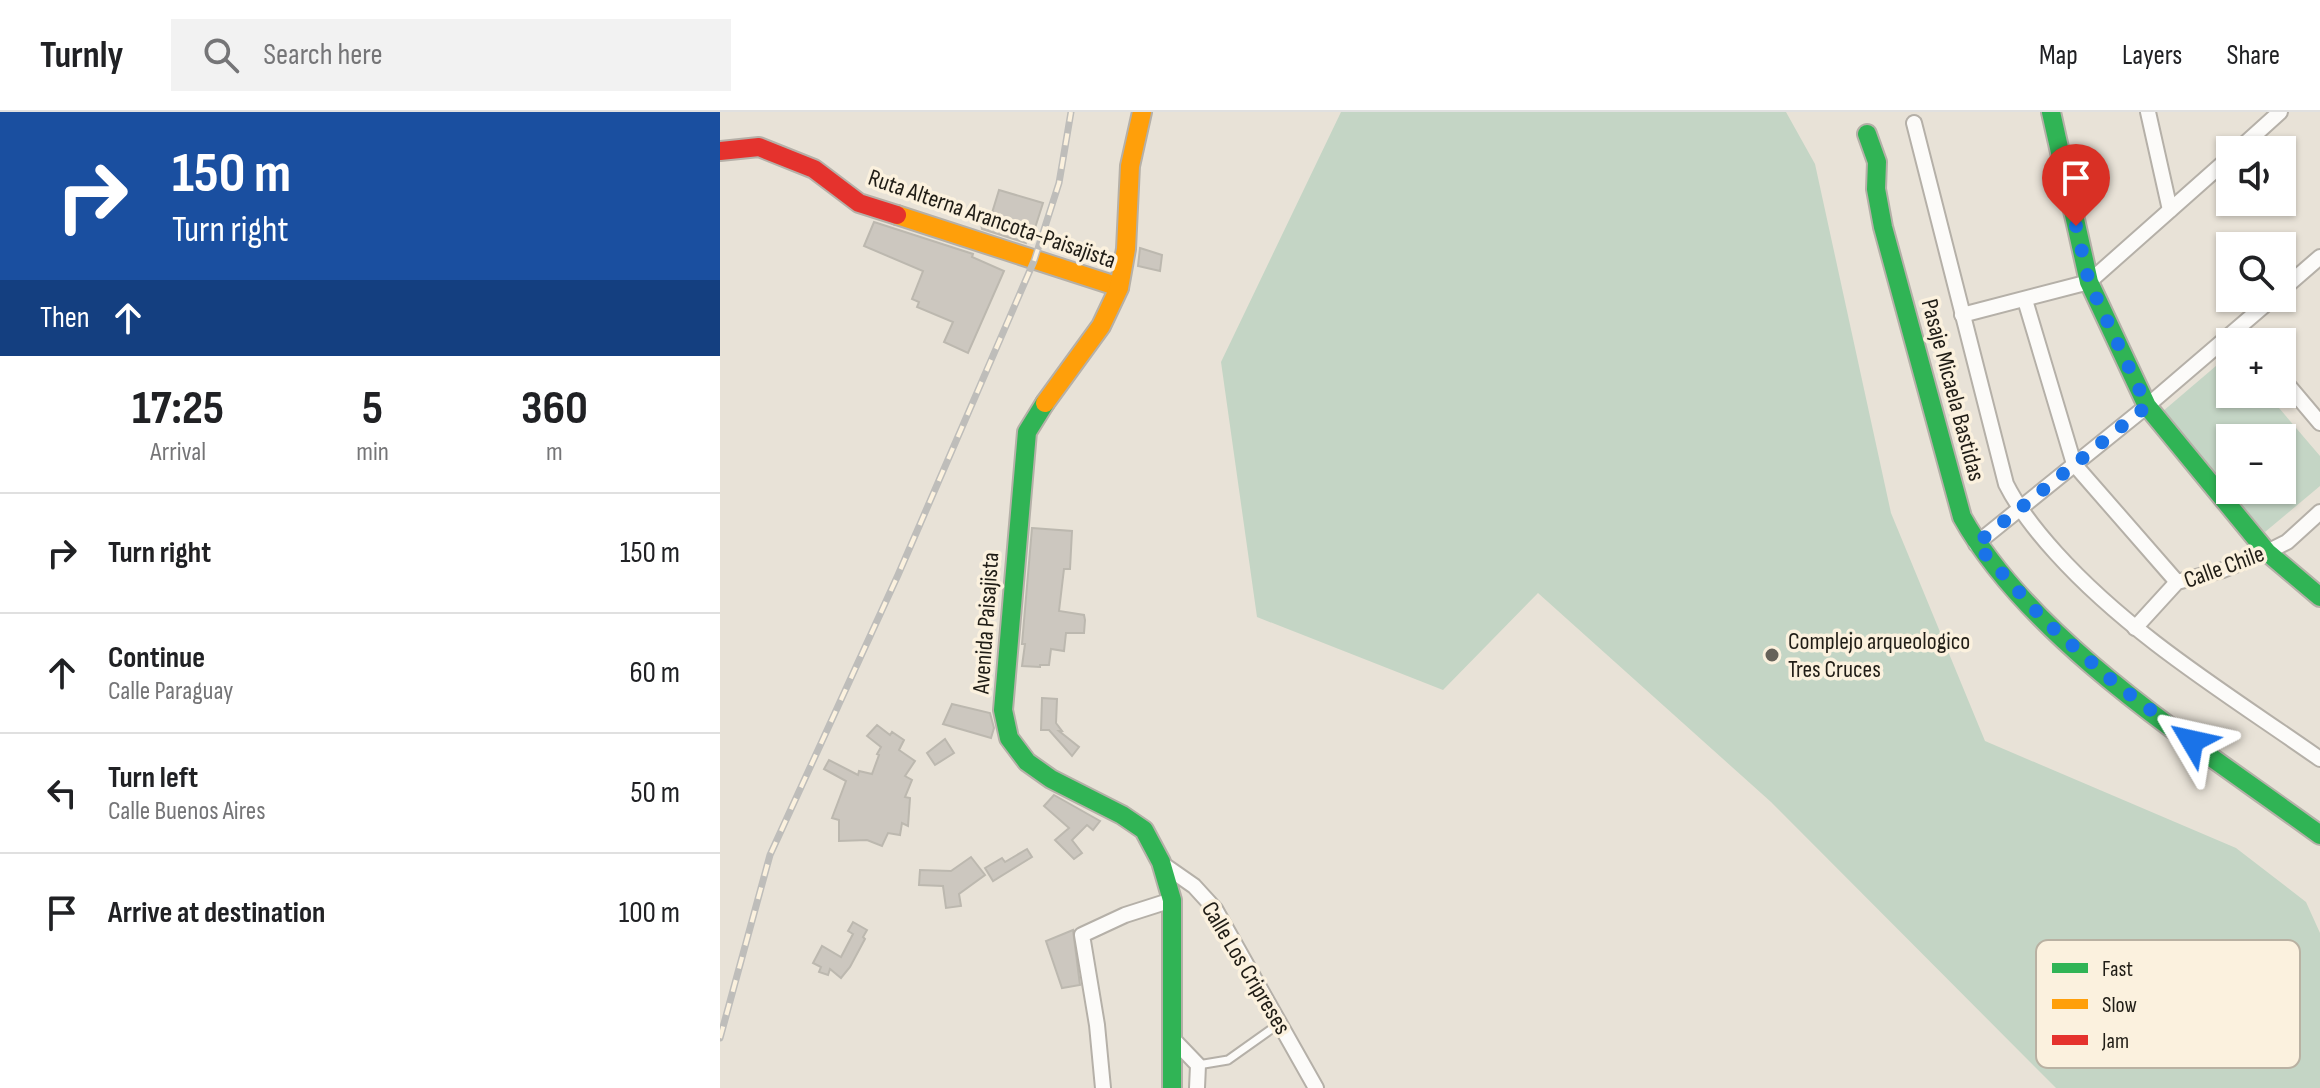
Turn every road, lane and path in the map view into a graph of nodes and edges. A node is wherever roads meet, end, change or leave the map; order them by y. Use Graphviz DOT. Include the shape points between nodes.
graph roads {
  1 [pos="1142,112"];
  2 [pos="2051,112"];
  3 [pos="2148,112"];
  4 [pos="2280,112"];
  5 [pos="1914,123"];
  6 [pos="1867,134"];
  7 [pos="2253,136"];
  8 [pos="720,151"];
  9 [pos="2216,169"];
  10 [pos="2170,210"];
  11 [pos="2320,257"];
  12 [pos="2296,278"];
  13 [pos="2089,282"];
  14 [pos="1119,287"];
  15 [pos="2025,300"];
  16 [pos="2257,312"];
  17 [pos="1962,315"];
  18 [pos="2239,328"];
  19 [pos="2216,348"];
  20 [pos="2296,395"];
  21 [pos="2147,406"];
  22 [pos="2320,423"];
  23 [pos="2074,464"];
  24 [pos="2017,508"];
  25 [pos="2320,512"];
  26 [pos="1976,544"];
  27 [pos="2267,552"];
  28 [pos="2177,582"];
  29 [pos="2320,597"];
  30 [pos="2135,628"];
  31 [pos="2320,759"];
  32 [pos="2320,835"];
  33 [pos="1161,862"];
  34 [pos="1172,900"];
  35 [pos="1280,1022"];
  36 [pos="1172,1038"];
  37 [pos="1198,1065"];
  38 [pos="1103,1088"];
  39 [pos="1172,1088"];
  40 [pos="1197,1088"];
  41 [pos="1316,1088"];
  1 -- 14 [label="main road, Avenida Paisajista" via="1131,150 1129,232"];
  2 -- 13 [label="main road"];
  3 -- 10 [label="street"];
  4 -- 7 [label="street"];
  5 -- 17 [label="street"];
  6 -- 26 [label="main road, Pasaje Micaela Bastidas" via="1877,162 1883,227 1962,517"];
  8 -- 14 [label="main road, Ruta Alterna Arancota-Paisajista" via="759,147 814,169 859,203"];
  9 -- 10 [label="street"];
  10 -- 13 [label="street"];
  11 -- 12 [label="street"];
  13 -- 15 [label="street"];
  13 -- 21 [label="main road"];
  14 -- 33 [label="main road, Avenida Paisajista" via="1098,333 1042,403 1027,432 1003,710 1009,738 1027,762 1144,830"];
  15 -- 17 [label="street"];
  15 -- 23 [label="street"];
  16 -- 18 [label="street"];
  17 -- 24 [label="street" via="2006,484"];
  19 -- 21 [label="street"];
  20 -- 22 [label="street"];
  21 -- 23 [label="street"];
  21 -- 27 [label="main road"];
  23 -- 24 [label="street"];
  23 -- 28 [label="street"];
  24 -- 26 [label="street"];
  24 -- 30 [label="street" via="2086,586"];
  25 -- 27 [label="street, Calle Chile" via="2287,542"];
  26 -- 32 [label="main road, Pasaje Micaela Bastidas" via="2028,605 2116,684"];
  27 -- 28 [label="street, Calle Chile"];
  27 -- 29 [label="main road"];
  28 -- 30 [label="street, Calle Chile"];
  30 -- 31 [label="street"];
  33 -- 34 [label="main road, Avenida Paisajista"];
  33 -- 35 [label="street, Calle Los Cripreses" via="1215,909"];
  34 -- 36 [label="main road, Avenida Paisajista"];
  34 -- 38 [label="street" via="1082,935"];
  35 -- 37 [label="lane" via="1228,1060"];
  35 -- 41 [label="street, Calle Los Cripreses"];
  36 -- 37 [label="street"];
  36 -- 39 [label="main road, Avenida Paisajista"];
  37 -- 40 [label="street"];
}
